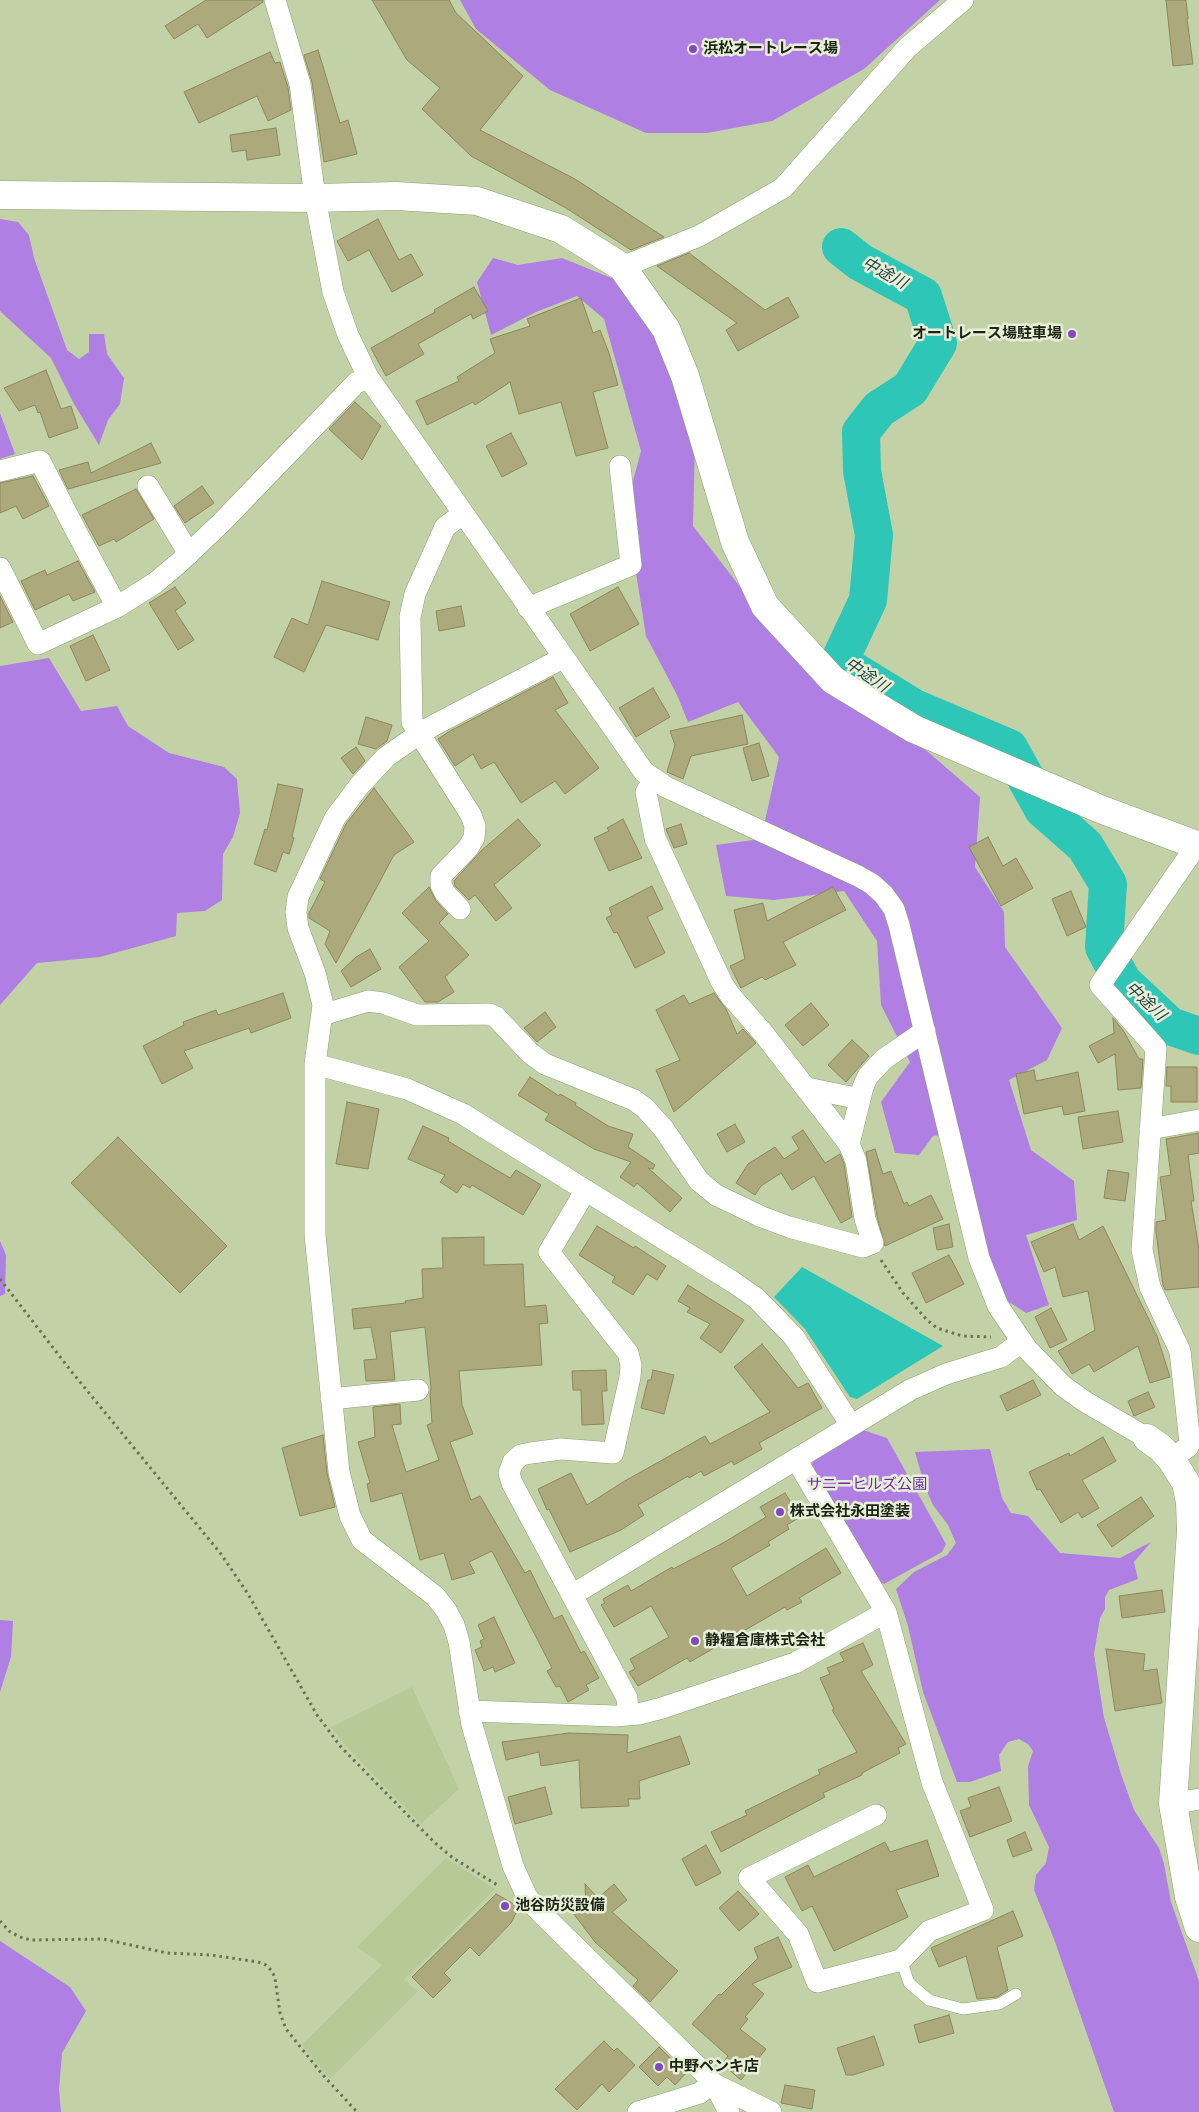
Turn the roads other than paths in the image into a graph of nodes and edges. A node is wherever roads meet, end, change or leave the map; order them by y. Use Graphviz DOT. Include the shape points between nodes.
graph roads {
  1 [pos="275,0"];
  2 [pos="963,0"];
  3 [pos="0,194"];
  4 [pos="315,198"];
  5 [pos="630,264"];
  6 [pos="368,377"];
  7 [pos="620,466"];
  8 [pos="0,471"];
  9 [pos="148,486"];
  10 [pos="463,514"];
  11 [pos="189,554"];
  12 [pos="0,568"];
  13 [pos="117,606"];
  14 [pos="528,608"];
  15 [pos="563,658"];
  16 [pos="418,734"];
  17 [pos="654,780"];
  18 [pos="1197,846"];
  19 [pos="460,909"];
  20 [pos="322,1015"];
  21 [pos="925,1031"];
  22 [pos="315,1064"];
  23 [pos="807,1088"];
  24 [pos="860,1099"];
  25 [pos="1199,1120"];
  26 [pos="1150,1129"];
  27 [pos="849,1144"];
  28 [pos="586,1190"];
  29 [pos="1021,1342"];
  30 [pos="1190,1349"];
  31 [pos="418,1390"];
  32 [pos="332,1399"];
  33 [pos="851,1425"];
  34 [pos="1147,1438"];
  35 [pos="796,1459"];
  36 [pos="1172,1459"];
  37 [pos="1195,1532"];
  38 [pos="572,1595"];
  39 [pos="886,1612"];
  40 [pos="469,1711"];
  41 [pos="628,1715"];
  42 [pos="1199,1799"];
  43 [pos="1173,1804"];
  44 [pos="876,1815"];
  45 [pos="1199,1928"];
  46 [pos="900,1960"];
  47 [pos="1016,1994"];
  48 [pos="712,2083"];
  49 [pos="638,2112"];
  50 [pos="729,2112"];
  51 [pos="771,2112"];
  1 -- 4 [label="street" via="300,84"];
  2 -- 5 [label="street" via="907,48 783,188 699,236"];
  3 -- 4 [label="street"];
  4 -- 5 [label="street" via="396,196 477,201 561,230"];
  4 -- 6 [label="street" via="333,292 348,335"];
  5 -- 18 [label="street" via="666,328 685,376 735,542 766,606 833,680 914,730"];
  6 -- 10 [label="street"];
  6 -- 11 [label="street" via="356,383"];
  7 -- 14 [label="street" via="632,565"];
  8 -- 13 [label="street" via="40,461"];
  9 -- 11 [label="street"];
  10 -- 14 [label="street"];
  10 -- 16 [label="street" via="445,527 411,605 412,722"];
  11 -- 13 [label="street" via="156,583"];
  12 -- 13 [label="street" via="38,644"];
  14 -- 15 [label="street"];
  15 -- 16 [label="street"];
  15 -- 17 [label="street" via="636,761"];
  16 -- 19 [label="street" via="475,826 474,838 468,848 441,876 440,885"];
  16 -- 20 [label="street" via="386,757 346,801 325,835 298,896 298,928 321,988"];
  17 -- 21 [label="street" via="872,884 884,895 894,909"];
  17 -- 23 [label="street" via="646,792 656,838 722,983"];
  18 -- 26 [label="street" via="1100,985 1156,1048"];
  20 -- 22 [label="street"];
  20 -- 27 [label="street" via="368,1002 383,1003 417,1015 489,1014 496,1017 545,1064 621,1094 645,1108 699,1180 716,1195 789,1227 863,1247 874,1243 865,1219 856,1161"];
  21 -- 24 [label="street" via="875,1067"];
  21 -- 29 [label="street" via="979,1258 998,1306"];
  22 -- 28 [label="street" via="377,1080 435,1101 490,1129"];
  22 -- 32 [label="street" via="315,1235"];
  23 -- 24 [label="street"];
  23 -- 27 [label="street"];
  24 -- 27 [label="street"];
  25 -- 26 [label="street"];
  26 -- 30 [label="street" via="1142,1250 1150,1287"];
  28 -- 33 [label="street" via="756,1298 794,1337"];
  28 -- 38 [label="street" via="549,1252 628,1354 630,1376 613,1454 561,1449 520,1455 512,1462 509,1473"];
  29 -- 33 [label="street" via="1001,1357 928,1381"];
  29 -- 34 [label="street" via="1063,1386"];
  30 -- 36 [label="street" via="1190,1443"];
  31 -- 32 [label="street"];
  32 -- 40 [label="street" via="339,1472 355,1529 372,1549 422,1584 446,1610 459,1642"];
  33 -- 35 [label="street"];
  34 -- 36 [label="street"];
  35 -- 38 [label="street"];
  35 -- 39 [label="street"];
  36 -- 37 [label="street" via="1188,1490"];
  37 -- 43 [label="street"];
  38 -- 41 [label="street" via="627,1698"];
  39 -- 41 [label="street" via="787,1666 662,1708"];
  39 -- 46 [label="street" via="932,1782 983,1910 929,1931"];
  40 -- 41 [label="street"];
  40 -- 48 [label="street" via="513,1866 527,1897"];
  42 -- 43 [label="street"];
  43 -- 45 [label="street" via="1188,1897"];
  44 -- 46 [label="street" via="749,1878 798,1934 817,1982"];
  46 -- 47 [label="lane" via="909,1983 930,2000 963,2009 999,2004"];
  48 -- 49 [label="street" via="700,2093"];
  48 -- 50 [label="street"];
  48 -- 51 [label="street"];
}
